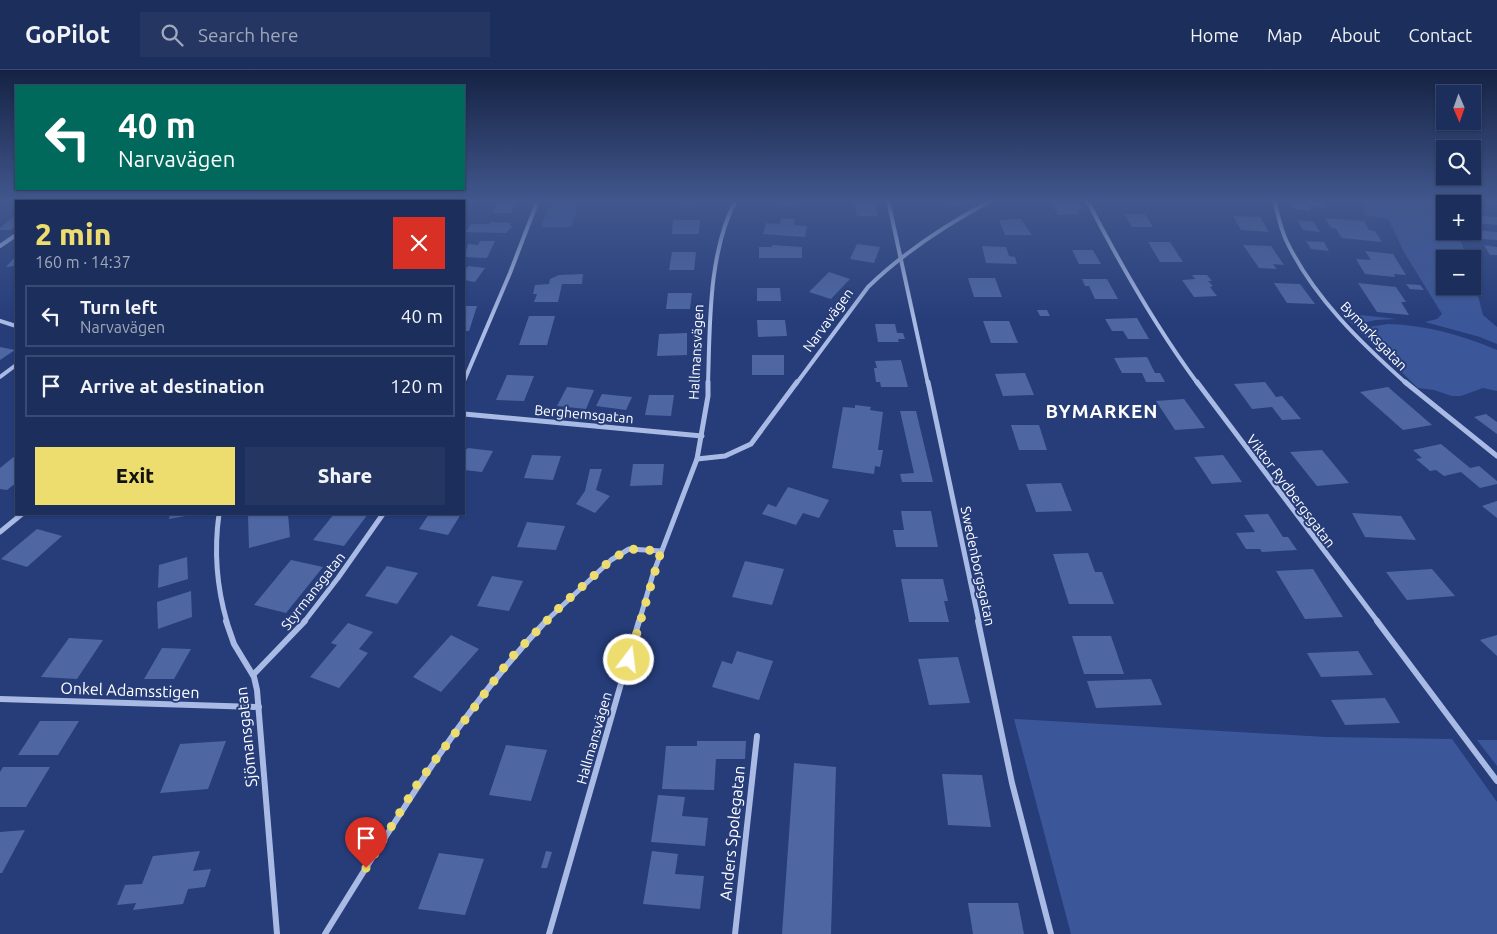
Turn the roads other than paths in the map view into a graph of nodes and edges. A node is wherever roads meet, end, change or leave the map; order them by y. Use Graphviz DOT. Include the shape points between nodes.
graph roads {
  1 [pos="523,240"];
  2 [pos="722,240"];
  3 [pos="897,240"];
  4 [pos="923,240"];
  5 [pos="1108,240"];
  6 [pos="1287,240"];
  7 [pos="900,256"];
  8 [pos="0,321"];
  9 [pos="15,326"];
  10 [pos="15,367"];
  11 [pos="0,377"];
  12 [pos="465,379"];
  13 [pos="465,414"];
  14 [pos="702,436"];
  15 [pos="1497,456"];
  16 [pos="697,459"];
  17 [pos="21,515"];
  18 [pos="219,515"];
  19 [pos="382,515"];
  20 [pos="0,532"];
  21 [pos="661,551"];
  22 [pos="253,675"];
  23 [pos="0,699"];
  24 [pos="259,707"];
  25 [pos="757,736"];
  26 [pos="1497,781"];
  27 [pos="277,934"];
  28 [pos="325,934"];
  29 [pos="549,934"];
  30 [pos="735,934"];
  31 [pos="1051,934"];
  1 -- 12 [label="street"];
  2 -- 14 [label="street, Hallmansvägen" via="711,299 709,384"];
  3 -- 7 [label="street, Swedenborgsgatan"];
  4 -- 7 [label="street, Narvavägen"];
  5 -- 26 [label="street, Viktor Rydbergsgatan" via="1172,349"];
  6 -- 15 [label="street, Bymarksgatan" via="1301,268 1346,325 1412,390"];
  7 -- 16 [label="street, Narvavägen" via="868,287 751,444 736,454"];
  7 -- 31 [label="street, Swedenborgsgatan" via="1012,783"];
  8 -- 9 [label="street"];
  10 -- 11 [label="street"];
  13 -- 14 [label="street, Berghemsgatan"];
  14 -- 16 [label="street, Hallmansvägen"];
  16 -- 21 [label="street, Hallmansvägen"];
  17 -- 20 [label="street"];
  18 -- 22 [label="street, Sjömansgatan" via="217,571 229,631"];
  19 -- 22 [label="street, Styrmansgatan" via="306,619 274,657"];
  21 -- 28 [label="street" via="629,549 611,560 511,658 416,786"];
  21 -- 29 [label="street, Hallmansvägen"];
  22 -- 24 [label="street, Sjömansgatan"];
  23 -- 24 [label="street, Onkel Adamsstigen"];
  24 -- 27 [label="street, Sjömansgatan"];
  25 -- 30 [label="street, Anders Spolegatan"];
}
